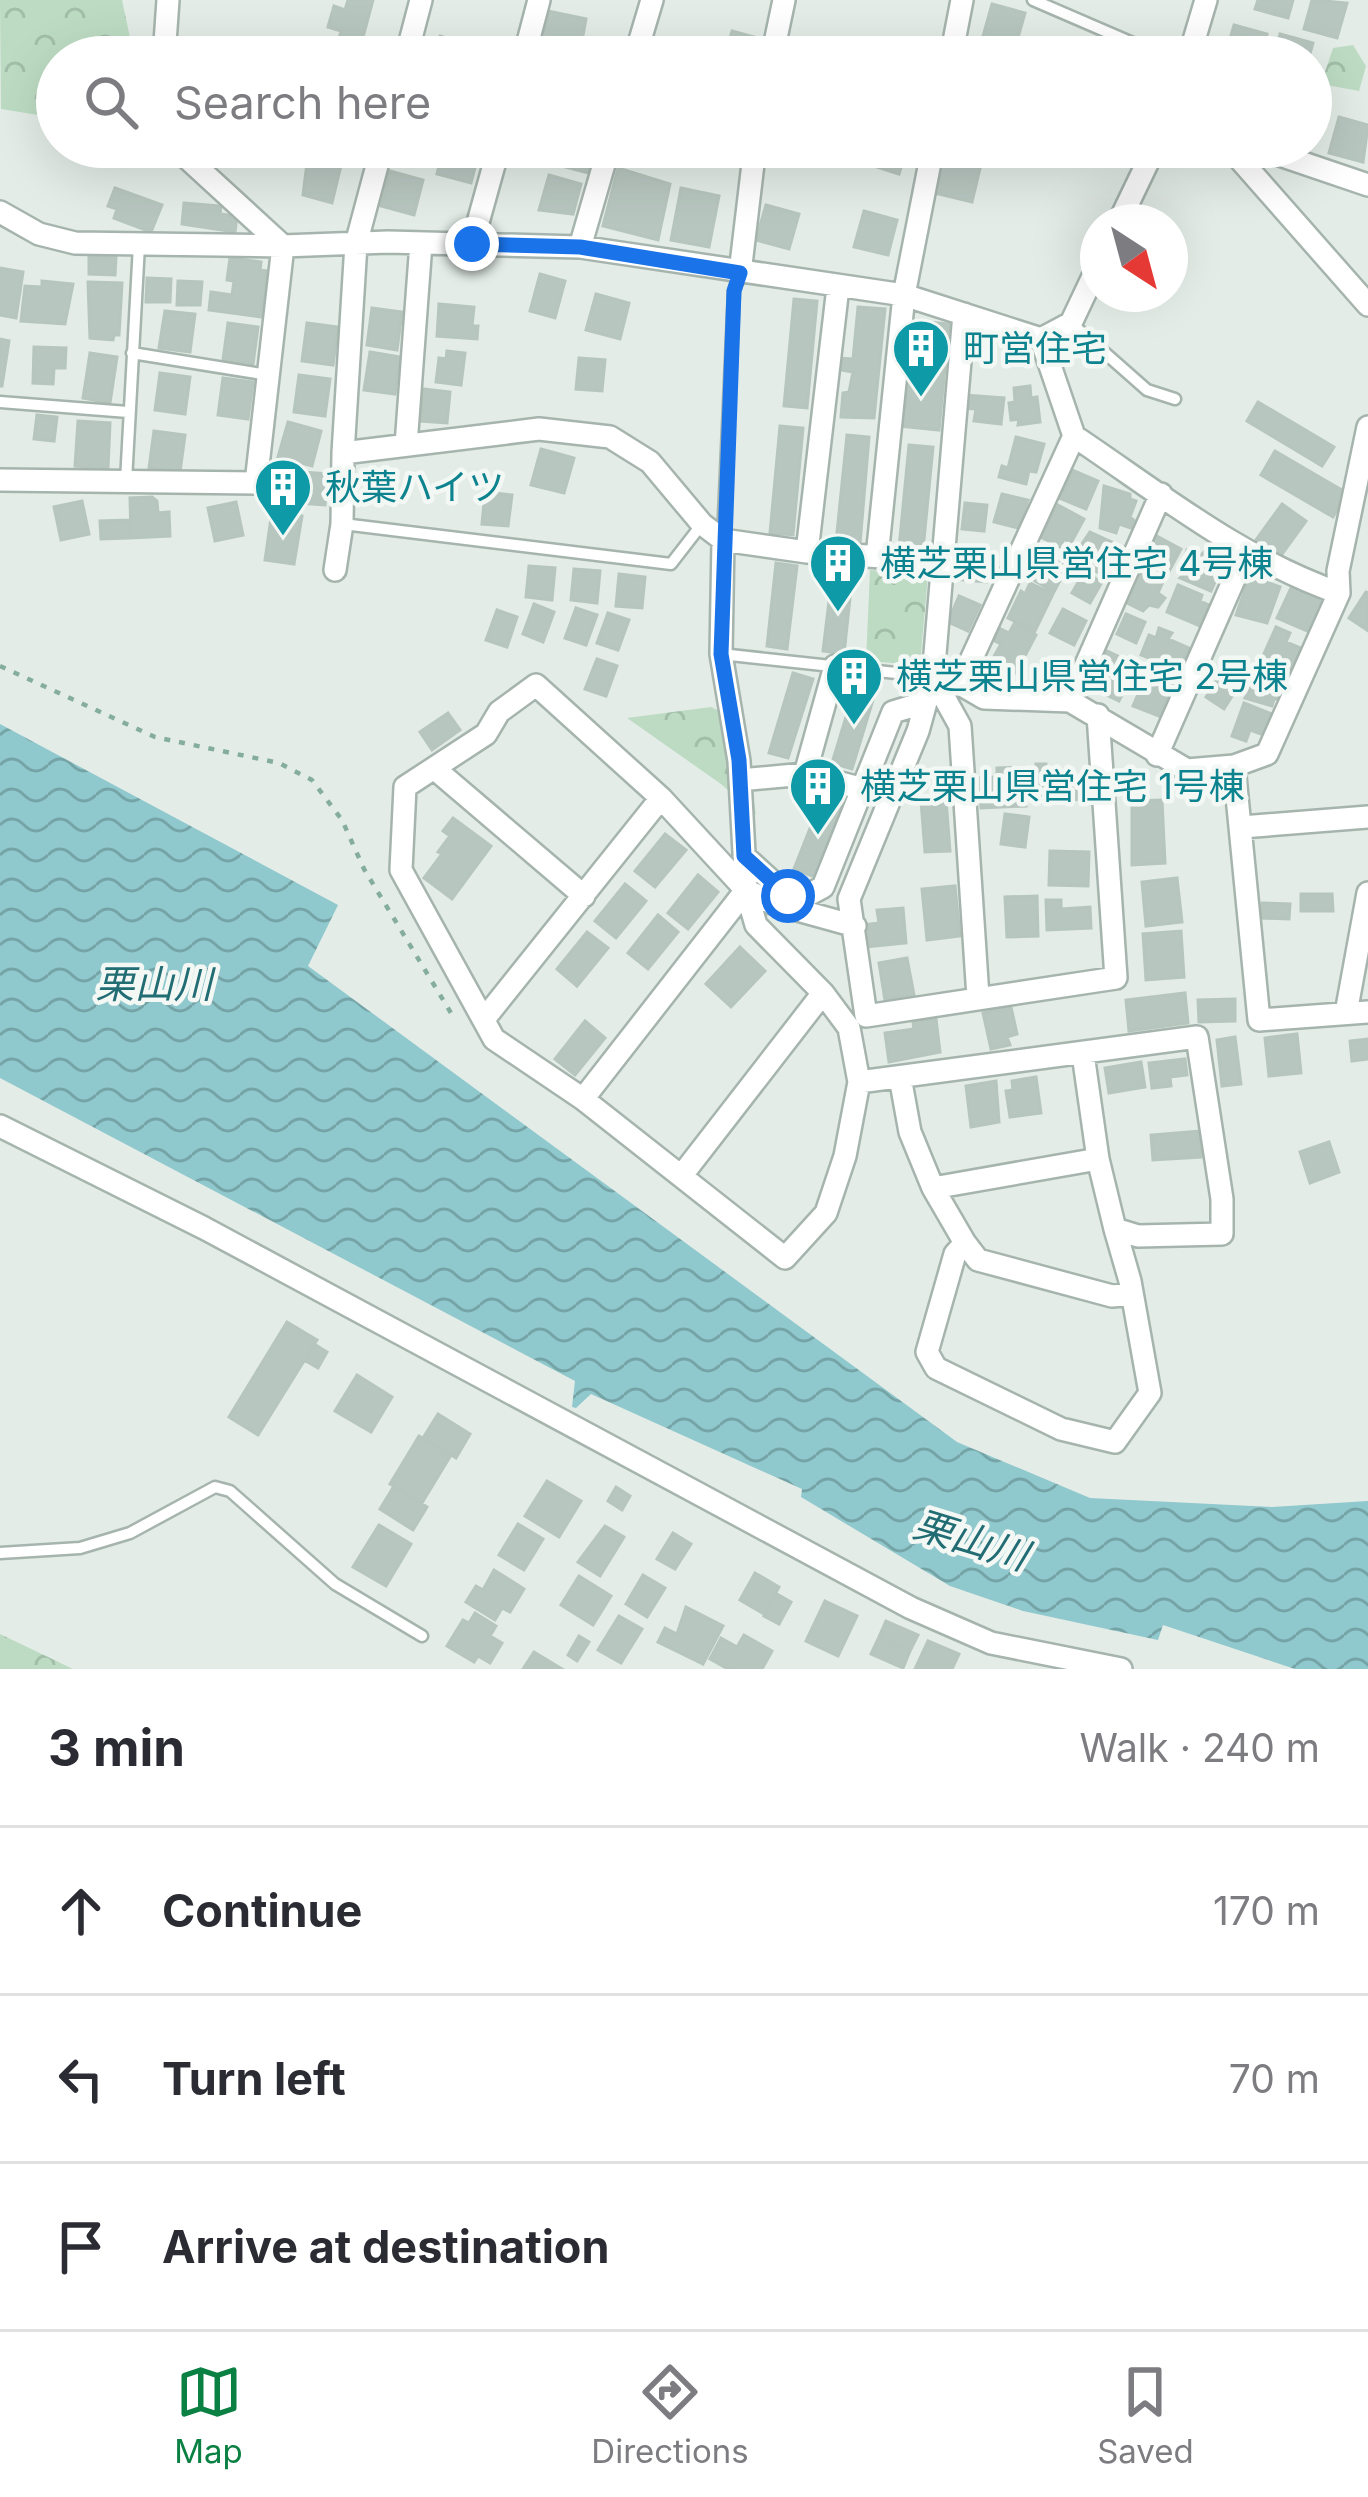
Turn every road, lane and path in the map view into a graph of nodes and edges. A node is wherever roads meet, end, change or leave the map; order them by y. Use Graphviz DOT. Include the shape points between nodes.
graph roads {
  1 [pos="168,0"];
  2 [pos="421,0"];
  3 [pos="539,0"];
  4 [pos="652,0"];
  5 [pos="784,0"];
  6 [pos="962,0"];
  7 [pos="1033,0"];
  8 [pos="1206,0"];
  9 [pos="165,36"];
  10 [pos="412,36"];
  11 [pos="530,36"];
  12 [pos="641,36"];
  13 [pos="776,36"];
  14 [pos="954,36"];
  15 [pos="1117,36"];
  16 [pos="1195,36"];
  17 [pos="198,168"];
  18 [pos="376,168"];
  19 [pos="493,168"];
  20 [pos="603,168"];
  21 [pos="752,168"];
  22 [pos="929,168"];
  23 [pos="1144,168"];
  24 [pos="1247,168"];
  25 [pos="1320,168"];
  26 [pos="1368,184"];
  27 [pos="1127,204"];
  28 [pos="0,212"];
  29 [pos="421,243"];
  30 [pos="139,244"];
  31 [pos="356,244"];
  32 [pos="472,244"];
  33 [pos="283,247"];
  34 [pos="580,247"];
  35 [pos="740,273"];
  36 [pos="838,286"];
  37 [pos="904,295"];
  38 [pos="1080,304"];
  39 [pos="1368,305"];
  40 [pos="964,314"];
  41 [pos="1071,323"];
  42 [pos="1041,339"];
  43 [pos="132,353"];
  44 [pos="268,375"];
  45 [pos="1175,399"];
  46 [pos="0,402"];
  47 [pos="128,412"];
  48 [pos="1368,427"];
  49 [pos="1074,436"];
  50 [pos="406,446"];
  51 [pos="343,453"];
  52 [pos="0,480"];
  53 [pos="126,481"];
  54 [pos="1161,494"];
  55 [pos="342,524"];
  56 [pos="703,524"];
  57 [pos="723,540"];
  58 [pos="1246,551"];
  59 [pos="807,553"];
  60 [pos="877,557"];
  61 [pos="942,561"];
  62 [pos="335,570"];
  63 [pos="1339,593"];
  64 [pos="721,654"];
  65 [pos="0,666"];
  66 [pos="835,666"];
  67 [pos="933,677"];
  68 [pos="960,685"];
  69 [pos="1070,701"];
  70 [pos="926,702"];
  71 [pos="1098,715"];
  72 [pos="1157,754"];
  73 [pos="1234,766"];
  74 [pos="435,769"];
  75 [pos="805,774"];
  76 [pos="740,780"];
  77 [pos="860,788"];
  78 [pos="661,798"];
  79 [pos="1368,817"];
  80 [pos="1242,827"];
  81 [pos="744,856"];
  82 [pos="746,890"];
  83 [pos="1368,893"];
  84 [pos="584,896"];
  85 [pos="855,926"];
  86 [pos="823,993"];
  87 [pos="978,998"];
  88 [pos="1357,1013"];
  89 [pos="485,1018"];
  90 [pos="455,1020"];
  91 [pos="1083,1054"];
  92 [pos="900,1077"];
  93 [pos="859,1082"];
  94 [pos="583,1099"];
  95 [pos="0,1126"];
  96 [pos="1098,1159"];
  97 [pos="682,1175"];
  98 [pos="933,1188"];
  99 [pos="1115,1229"];
  100 [pos="965,1243"];
  101 [pos="1132,1294"];
  102 [pos="0,1553"];
  103 [pos="422,1636"];
  104 [pos="1121,1669"];
  1 -- 9 [label="street"];
  2 -- 10 [label="street"];
  3 -- 11 [label="street"];
  4 -- 12 [label="street"];
  5 -- 13 [label="street"];
  6 -- 14 [label="street"];
  7 -- 15 [label="lane"];
  8 -- 16 [label="street"];
  17 -- 33 [label="street"];
  18 -- 31 [label="street"];
  19 -- 32 [label="street"];
  20 -- 34 [label="street"];
  21 -- 35 [label="street"];
  22 -- 37 [label="street"];
  23 -- 27 [label="street"];
  24 -- 39 [label="street"];
  25 -- 26 [label="street"];
  28 -- 30 [label="street" via="75,243"];
  29 -- 31 [label="street"];
  29 -- 32 [label="street"];
  29 -- 50 [label="street"];
  30 -- 33 [label="street"];
  30 -- 43 [label="lane"];
  31 -- 33 [label="street"];
  31 -- 51 [label="street"];
  32 -- 34 [label="street"];
  33 -- 44 [label="street"];
  34 -- 35 [label="street"];
  35 -- 36 [label="street"];
  35 -- 57 [label="lane"];
  36 -- 37 [label="street"];
  36 -- 59 [label="street"];
  37 -- 40 [label="street"];
  37 -- 60 [label="street"];
  38 -- 41 [label="street"];
  40 -- 42 [label="street"];
  40 -- 61 [label="street"];
  41 -- 42 [label="street"];
  41 -- 45 [label="lane" via="1148,390"];
  42 -- 49 [label="street"];
  43 -- 44 [label="lane"];
  43 -- 47 [label="lane"];
  44 -- 53 [label="street" via="256,482"];
  46 -- 47 [label="lane"];
  47 -- 53 [label="lane"];
  48 -- 63 [label="street"];
  49 -- 54 [label="street"];
  49 -- 68 [label="street"];
  50 -- 51 [label="street"];
  50 -- 56 [label="street" via="539,429 610,437 650,462"];
  51 -- 55 [label="street"];
  52 -- 53 [label="street"];
  54 -- 58 [label="street"];
  54 -- 69 [label="street"];
  55 -- 56 [label="lane" via="671,564"];
  55 -- 62 [label="street"];
  56 -- 57 [label="street"];
  57 -- 59 [label="street"];
  57 -- 64 [label="street"];
  58 -- 63 [label="street"];
  58 -- 72 [label="street"];
  59 -- 60 [label="street"];
  60 -- 61 [label="street"];
  61 -- 67 [label="street"];
  63 -- 73 [label="street" via="1267,754"];
  64 -- 66 [label="lane"];
  64 -- 76 [label="street"];
  65 -- 90 [label="path" via="155,737 279,763 311,780 342,820"];
  66 -- 67 [label="lane"];
  66 -- 75 [label="street"];
  67 -- 68 [label="street"];
  67 -- 70 [label="street"];
  67 -- 87 [label="street" via="960,726"];
  68 -- 69 [label="street" via="984,698"];
  69 -- 71 [label="street"];
  70 -- 77 [label="street" via="893,712"];
  70 -- 85 [label="street" via="849,898"];
  71 -- 72 [label="street"];
  71 -- 87 [label="street" via="1116,978"];
  72 -- 73 [label="street" via="1187,770"];
  73 -- 80 [label="street"];
  74 -- 78 [label="street" via="536,685"];
  74 -- 84 [label="street"];
  74 -- 89 [label="street" via="405,787 401,870"];
  75 -- 76 [label="street"];
  75 -- 77 [label="street"];
  76 -- 81 [label="street"];
  77 -- 81 [label="street" via="823,887 788,896"];
  78 -- 82 [label="street"];
  78 -- 84 [label="street"];
  79 -- 80 [label="street"];
  80 -- 88 [label="street" via="1259,1020"];
  81 -- 82 [label="street"];
  82 -- 85 [label="street"];
  82 -- 86 [label="street" via="756,925"];
  82 -- 94 [label="street"];
  83 -- 88 [label="street"];
  84 -- 89 [label="street"];
  85 -- 87 [label="street" via="866,1016"];
  86 -- 93 [label="street" via="849,1028"];
  86 -- 97 [label="street"];
  89 -- 94 [label="street" via="494,1039"];
  91 -- 92 [label="street"];
  91 -- 96 [label="street"];
  91 -- 99 [label="street" via="1197,1037 1222,1234"];
  92 -- 93 [label="street"];
  92 -- 98 [label="street" via="910,1132"];
  93 -- 97 [label="street" via="826,1213 785,1258"];
  94 -- 97 [label="street"];
  95 -- 104 [label="street" via="911,1608 991,1643"];
  96 -- 98 [label="street"];
  96 -- 99 [label="street"];
  98 -- 100 [label="street"];
  99 -- 101 [label="street"];
  100 -- 101 [label="street" via="979,1260 1112,1296"];
  100 -- 101 [label="street" via="927,1352 936,1368 1061,1430 1115,1442 1150,1393"];
  102 -- 103 [label="lane" via="80,1548 130,1533 215,1487 230,1491 335,1585"];
}
